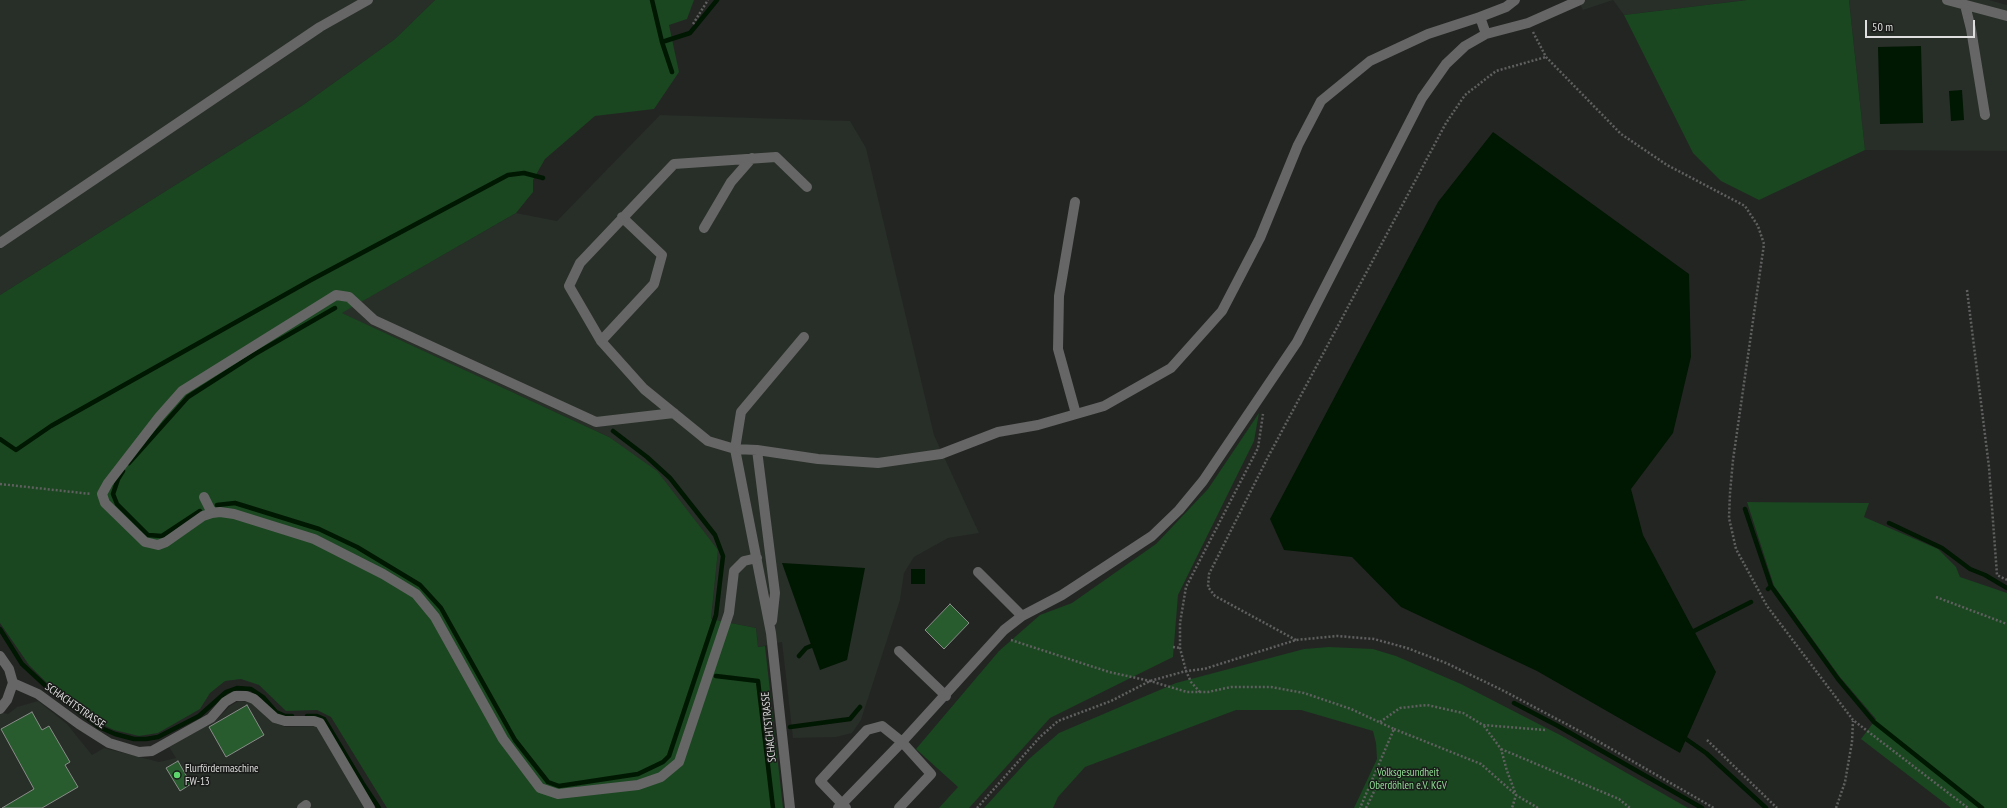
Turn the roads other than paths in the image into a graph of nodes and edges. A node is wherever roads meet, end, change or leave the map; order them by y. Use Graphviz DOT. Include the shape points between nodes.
graph roads {
  1 [pos="368,0"];
  2 [pos="1515,0"];
  3 [pos="1580,0"];
  4 [pos="1947,0"];
  5 [pos="1965,5"];
  6 [pos="2007,16"];
  7 [pos="1480,17"];
  8 [pos="1486,34"];
  9 [pos="1986,115"];
  10 [pos="752,158"];
  11 [pos="807,187"];
  12 [pos="1075,202"];
  13 [pos="622,217"];
  14 [pos="704,228"];
  15 [pos="0,243"];
  16 [pos="804,336"];
  17 [pos="601,341"];
  18 [pos="674,413"];
  19 [pos="1076,414"];
  20 [pos="735,449"];
  21 [pos="757,450"];
  22 [pos="204,497"];
  23 [pos="212,513"];
  24 [pos="757,558"];
  25 [pos="978,572"];
  26 [pos="1022,616"];
  27 [pos="771,633"];
  28 [pos="899,652"];
  29 [pos="0,656"];
  30 [pos="13,683"];
  31 [pos="946,696"];
  32 [pos="0,709"];
  33 [pos="902,742"];
  34 [pos="842,806"];
  35 [pos="370,808"];
  36 [pos="790,808"];
  37 [pos="899,808"];
  1 -- 15 [label="street" via="320,27"];
  2 -- 7 [label="street" via="1506,7"];
  3 -- 8 [label="street" via="1528,23"];
  4 -- 5 [label="street"];
  5 -- 6 [label="street"];
  5 -- 9 [label="street"];
  7 -- 8 [label="street"];
  7 -- 19 [label="street" via="1428,34 1370,61 1321,101 1298,145 1260,238 1222,311 1171,368 1104,406"];
  8 -- 26 [label="street" via="1465,46 1446,64 1422,98 1296,342 1203,481 1179,510 1152,536 1062,595"];
  10 -- 11 [label="street" via="776,157"];
  10 -- 13 [label="street" via="674,164"];
  10 -- 14 [label="street" via="731,182"];
  12 -- 19 [label="street" via="1059,296 1058,349"];
  13 -- 17 [label="street" via="580,263 569,286"];
  13 -- 17 [label="street" via="662,256 654,284"];
  16 -- 20 [label="street" via="741,412"];
  17 -- 18 [label="street" via="644,389"];
  18 -- 20 [label="street" via="708,442"];
  18 -- 23 [label="street" via="596,422 374,320 349,297 336,295 182,391 159,416 102,494 104,503 145,542 158,545 203,516"];
  19 -- 21 [label="street" via="1038,425 998,432 941,454 878,463 818,459"];
  20 -- 21 [label="street"];
  20 -- 24 [label="street"];
  21 -- 27 [label="street" via="775,593"];
  22 -- 23 [label="street"];
  23 -- 24 [label="street" via="234,514 314,539 416,594 435,617 503,739 540,788 558,794 638,785 661,777 678,762 729,612 734,571 744,561"];
  24 -- 27 [label="street"];
  25 -- 26 [label="street"];
  26 -- 31 [label="street" via="1004,630"];
  27 -- 36 [label="street, SCHACHTSTRASSE"];
  28 -- 31 [label="street"];
  29 -- 30 [label="street" via="9,669"];
  30 -- 32 [label="street" via="7,700"];
  30 -- 35 [label="street, SCHACHTSTRASSE" via="38,694 109,743 139,752 152,751 211,718 225,702 235,696 246,696 254,699 274,718 320,723"];
  31 -- 33 [label="street"];
  33 -- 34 [label="street"];
  33 -- 34 [label="street" via="882,726 867,730 820,781"];
  33 -- 37 [label="street" via="931,774"];
}
